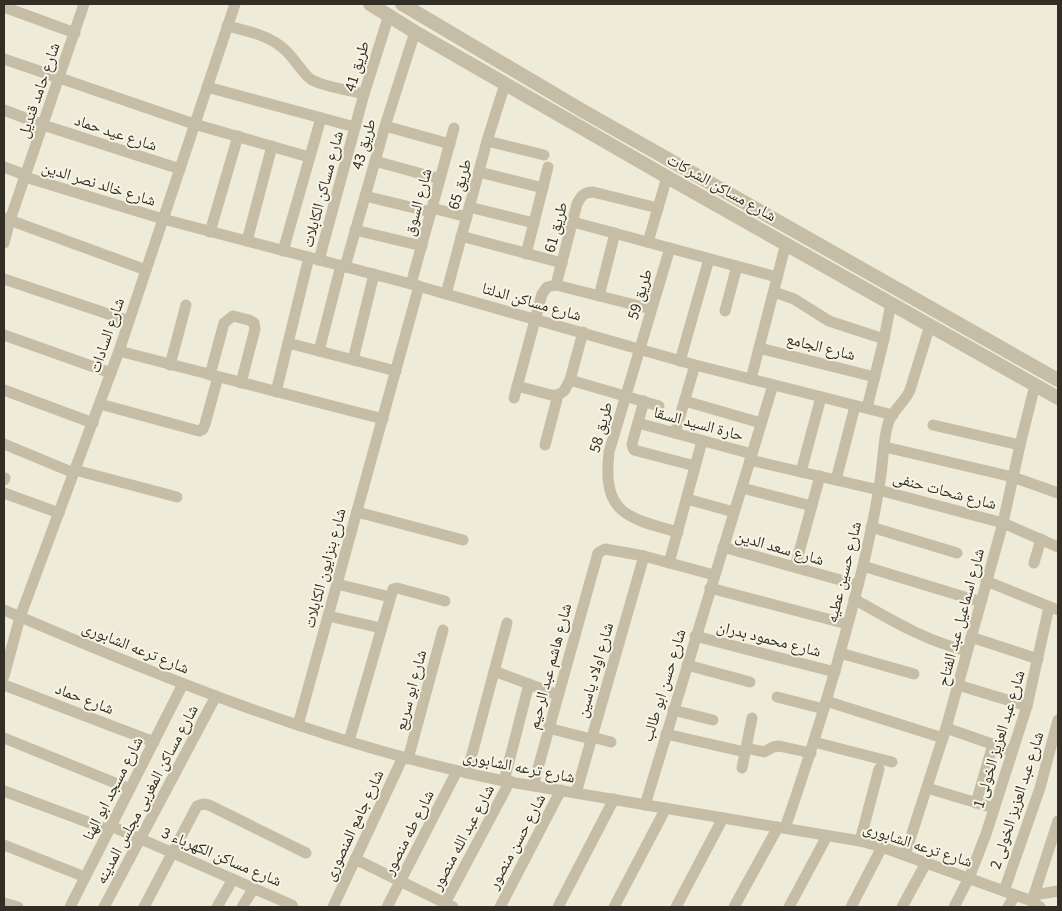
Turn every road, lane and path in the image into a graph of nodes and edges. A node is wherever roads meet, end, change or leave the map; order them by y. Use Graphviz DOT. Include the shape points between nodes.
graph roads {
  1 [pos="84,4"];
  2 [pos="235,4"];
  3 [pos="370,4"];
  4 [pos="402,4"];
  5 [pos="4,7"];
  6 [pos="389,15"];
  7 [pos="227,26"];
  8 [pos="74,32"];
  9 [pos="415,32"];
  10 [pos="4,59"];
  11 [pos="59,79"];
  12 [pos="505,84"];
  13 [pos="207,87"];
  14 [pos="364,94"];
  15 [pos="4,110"];
  16 [pos="583,111"];
  17 [pos="321,118"];
  18 [pos="194,124"];
  19 [pos="575,124"];
  20 [pos="43,125"];
  21 [pos="385,126"];
  22 [pos="355,127"];
  23 [pos="454,128"];
  24 [pos="238,136"];
  25 [pos="487,141"];
  26 [pos="450,144"];
  27 [pos="272,146"];
  28 [pos="544,155"];
  29 [pos="310,156"];
  30 [pos="375,162"];
  31 [pos="4,166"];
  32 [pos="548,167"];
  33 [pos="180,169"];
  34 [pos="479,172"];
  35 [pos="25,176"];
  36 [pos="667,177"];
  37 [pos="440,179"];
  38 [pos="543,188"];
  39 [pos="365,196"];
  40 [pos="658,208"];
  41 [pos="432,210"];
  42 [pos="468,212"];
  43 [pos="7,219"];
  44 [pos="162,220"];
  45 [pos="572,222"];
  46 [pos="534,223"];
  47 [pos="355,230"];
  48 [pos="210,232"];
  49 [pos="614,233"];
  50 [pos="462,236"];
  51 [pos="247,241"];
  52 [pos="648,242"];
  53 [pos="4,243"];
  54 [pos="786,243"];
  55 [pos="422,246"];
  56 [pos="670,248"];
  57 [pos="283,251"];
  58 [pos="526,254"];
  59 [pos="706,258"];
  60 [pos="314,259"];
  61 [pos="562,263"];
  62 [pos="343,266"];
  63 [pos="737,266"];
  64 [pos="146,270"];
  65 [pos="374,274"];
  66 [pos="778,277"];
  67 [pos="4,279"];
  68 [pos="415,285"];
  69 [pos="556,286"];
  70 [pos="774,292"];
  71 [pos="446,294"];
  72 [pos="600,296"];
  73 [pos="891,303"];
  74 [pos="186,305"];
  75 [pos="652,309"];
  76 [pos="725,311"];
  77 [pos="536,319"];
  78 [pos="128,321"];
  79 [pos="930,325"];
  80 [pos="583,332"];
  81 [pos="4,335"];
  82 [pos="884,339"];
  83 [pos="288,343"];
  84 [pos="759,348"];
  85 [pos="640,349"];
  86 [pos="319,351"];
  87 [pos="118,352"];
  88 [pos="353,360"];
  89 [pos="677,360"];
  90 [pos="170,365"];
  91 [pos="695,365"];
  92 [pos="396,371"];
  93 [pos="111,373"];
  94 [pos="214,376"];
  95 [pos="875,377"];
  96 [pos="751,379"];
  97 [pos="570,380"];
  98 [pos="1058,380"];
  99 [pos="241,383"];
  100 [pos="773,385"];
  101 [pos="1036,385"];
  102 [pos="4,390"];
  103 [pos="276,392"];
  104 [pos="558,395"];
  105 [pos="626,396"];
  106 [pos="821,397"];
  107 [pos="1058,398"];
  108 [pos="644,401"];
  109 [pos="684,401"];
  110 [pos="100,404"];
  111 [pos="659,406"];
  112 [pos="855,406"];
  113 [pos="867,408"];
  114 [pos="892,415"];
  115 [pos="383,419"];
  116 [pos="93,423"];
  117 [pos="638,423"];
  118 [pos="762,423"];
  119 [pos="933,425"];
  120 [pos="675,433"];
  121 [pos="702,441"];
  122 [pos="4,444"];
  123 [pos="1020,445"];
  124 [pos="545,446"];
  125 [pos="885,447"];
  126 [pos="751,457"];
  127 [pos="696,466"];
  128 [pos="75,472"];
  129 [pos="800,472"];
  130 [pos="820,476"];
  131 [pos="1013,478"];
  132 [pos="836,480"];
  133 [pos="742,488"];
  134 [pos="879,490"];
  135 [pos="4,493"];
  136 [pos="1058,493"];
  137 [pos="177,497"];
  138 [pos="686,499"];
  139 [pos="812,506"];
  140 [pos="357,512"];
  141 [pos="734,512"];
  142 [pos="59,513"];
  143 [pos="1003,523"];
  144 [pos="871,527"];
  145 [pos="678,532"];
  146 [pos="1041,539"];
  147 [pos="463,540"];
  148 [pos="1058,547"];
  149 [pos="723,548"];
  150 [pos="957,553"];
  151 [pos="644,556"];
  152 [pos="1034,562"];
  153 [pos="669,563"];
  154 [pos="863,566"];
  155 [pos="795,567"];
  156 [pos="714,575"];
  157 [pos="986,581"];
  158 [pos="337,584"];
  159 [pos="858,585"];
  160 [pos="710,588"];
  161 [pos="390,597"];
  162 [pos="854,599"];
  163 [pos="445,601"];
  164 [pos="981,602"];
  165 [pos="1055,606"];
  166 [pos="4,610"];
  167 [pos="20,616"];
  168 [pos="328,616"];
  169 [pos="507,623"];
  170 [pos="847,624"];
  171 [pos="381,628"];
  172 [pos="442,630"];
  173 [pos="695,636"];
  174 [pos="971,637"];
  175 [pos="967,651"];
  176 [pos="840,652"];
  177 [pos="1038,659"];
  178 [pos="687,665"];
  179 [pos="494,671"];
  180 [pos="835,672"];
  181 [pos="914,674"];
  182 [pos="4,676"];
  183 [pos="750,682"];
  184 [pos="183,684"];
  185 [pos="528,684"];
  186 [pos="4,685"];
  187 [pos="958,686"];
  188 [pos="558,695"];
  189 [pos="216,696"];
  190 [pos="777,697"];
  191 [pos="825,705"];
  192 [pos="1026,706"];
  193 [pos="673,710"];
  194 [pos="752,718"];
  195 [pos="713,720"];
  196 [pos="1058,720"];
  197 [pos="298,725"];
  198 [pos="548,728"];
  199 [pos="945,733"];
  200 [pos="666,734"];
  201 [pos="4,738"];
  202 [pos="591,738"];
  203 [pos="349,741"];
  204 [pos="154,742"];
  205 [pos="611,742"];
  206 [pos="993,744"];
  207 [pos="813,748"];
  208 [pos="746,750"];
  209 [pos="1012,751"];
  210 [pos="405,758"];
  211 [pos="892,762"];
  212 [pos="742,768"];
  213 [pos="879,769"];
  214 [pos="462,772"];
  215 [pos="507,781"];
  216 [pos="533,786"];
  217 [pos="927,788"];
  218 [pos="130,789"];
  219 [pos="560,790"];
  220 [pos="4,791"];
  221 [pos="576,793"];
  222 [pos="614,800"];
  223 [pos="976,803"];
  224 [pos="644,805"];
  225 [pos="666,808"];
  226 [pos="994,808"];
  227 [pos="723,818"];
  228 [pos="1058,821"];
  229 [pos="110,828"];
  230 [pos="781,828"];
  231 [pos="827,836"];
  232 [pos="141,839"];
  233 [pos="860,841"];
  234 [pos="4,845"];
  235 [pos="882,847"];
  236 [pos="172,853"];
  237 [pos="306,853"];
  238 [pos="905,855"];
  239 [pos="355,859"];
  240 [pos="926,863"];
  241 [pos="85,877"];
  242 [pos="969,878"];
  243 [pos="233,879"];
  244 [pos="400,882"];
  245 [pos="254,888"];
  246 [pos="1058,891"];
  247 [pos="1009,893"];
  248 [pos="1035,901"];
  249 [pos="4,902"];
  250 [pos="293,906"];
  251 [pos="447,906"];
  252 [pos="18,907"];
  253 [pos="70,907"];
  254 [pos="104,907"];
  255 [pos="144,907"];
  256 [pos="217,907"];
  257 [pos="242,907"];
  258 [pos="333,907"];
  259 [pos="387,907"];
  260 [pos="500,907"];
  261 [pos="558,907"];
  262 [pos="614,907"];
  263 [pos="676,907"];
  264 [pos="734,907"];
  265 [pos="789,907"];
  266 [pos="851,907"];
  267 [pos="902,907"];
  268 [pos="954,907"];
  269 [pos="1008,907"];
  1 -- 8 [label="street, شارع حامد قنديل"];
  2 -- 7 [label="street, شارع السادات"];
  3 -- 6 [label="street, شارع مساكن الشركات"];
  4 -- 16 [label="street, شارع مساكن الشركات"];
  5 -- 8 [label="street"];
  6 -- 9 [label="street, شارع مساكن الشركات"];
  6 -- 14 [label="street, طريق 41"];
  7 -- 13 [label="street, شارع السادات"];
  7 -- 14 [label="street" via="275,42 297,62 310,80"];
  8 -- 11 [label="street, شارع حامد قنديل"];
  9 -- 12 [label="street, شارع مساكن الشركات"];
  9 -- 21 [label="street, طريق 43"];
  10 -- 11 [label="street"];
  11 -- 18 [label="street"];
  11 -- 20 [label="street, شارع حامد قنديل"];
  12 -- 19 [label="street, شارع مساكن الشركات"];
  12 -- 25 [label="street, طريق 65"];
  13 -- 17 [label="street"];
  13 -- 18 [label="street, شارع السادات"];
  14 -- 22 [label="street, طريق 41"];
  15 -- 20 [label="street, شارع عيد حماد"];
  16 -- 19 [label="street"];
  16 -- 98 [label="street, شارع مساكن الشركات"];
  17 -- 22 [label="street"];
  17 -- 29 [label="street"];
  18 -- 24 [label="street"];
  18 -- 33 [label="street, شارع السادات"];
  19 -- 36 [label="street, شارع مساكن الشركات"];
  20 -- 33 [label="street, شارع عيد حماد"];
  20 -- 35 [label="street, شارع حامد قنديل"];
  21 -- 26 [label="street"];
  21 -- 30 [label="street, طريق 43"];
  22 -- 60 [label="street, شارع مساكن الكابلات"];
  23 -- 26 [label="street, شارع السوق"];
  24 -- 27 [label="street"];
  24 -- 48 [label="street"];
  25 -- 28 [label="street"];
  25 -- 34 [label="street, طريق 65"];
  26 -- 37 [label="street, شارع السوق"];
  27 -- 29 [label="street"];
  27 -- 51 [label="street"];
  29 -- 57 [label="street"];
  30 -- 37 [label="street"];
  30 -- 39 [label="street, طريق 43"];
  31 -- 35 [label="street, شارع خالد نصر الدين"];
  32 -- 38 [label="street"];
  33 -- 44 [label="street, شارع السادات"];
  34 -- 38 [label="street"];
  34 -- 42 [label="street, طريق 65"];
  35 -- 43 [label="street, شارع حامد قنديل"];
  35 -- 44 [label="street, شارع خالد نصر الدين"];
  36 -- 40 [label="street"];
  36 -- 54 [label="street, شارع مساكن الشركات"];
  37 -- 41 [label="street, شارع السوق"];
  38 -- 46 [label="street"];
  39 -- 41 [label="street"];
  39 -- 47 [label="street, طريق 43"];
  40 -- 45 [label="street, طريق 61" via="586,192 581,196"];
  40 -- 52 [label="street"];
  41 -- 42 [label="street"];
  41 -- 55 [label="street, شارع السوق"];
  42 -- 46 [label="street"];
  42 -- 50 [label="street, طريق 65"];
  43 -- 53 [label="street, شارع حامد قنديل"];
  43 -- 64 [label="street"];
  44 -- 48 [label="street, شارع مساكن الدلتا"];
  44 -- 64 [label="street, شارع السادات"];
  45 -- 49 [label="street"];
  45 -- 61 [label="street, طريق 61"];
  46 -- 58 [label="street"];
  47 -- 55 [label="street"];
  47 -- 62 [label="street, طريق 43"];
  48 -- 51 [label="street, شارع مساكن الدلتا"];
  49 -- 52 [label="street"];
  49 -- 72 [label="street"];
  50 -- 58 [label="street"];
  50 -- 71 [label="street, طريق 65"];
  51 -- 57 [label="street, شارع مساكن الدلتا"];
  52 -- 56 [label="street"];
  54 -- 66 [label="street"];
  54 -- 73 [label="street, شارع مساكن الشركات"];
  55 -- 68 [label="street, شارع السوق"];
  56 -- 59 [label="street"];
  56 -- 75 [label="street, طريق 59"];
  57 -- 60 [label="street, شارع مساكن الدلتا"];
  58 -- 61 [label="street"];
  59 -- 63 [label="street"];
  59 -- 89 [label="street"];
  60 -- 62 [label="street, شارع مساكن الدلتا"];
  60 -- 83 [label="street, شارع مساكن الكابلات"];
  61 -- 69 [label="street, طريق 61"];
  62 -- 65 [label="street, شارع مساكن الدلتا"];
  62 -- 86 [label="street, طريق 43"];
  63 -- 66 [label="street"];
  63 -- 76 [label="street"];
  64 -- 78 [label="street, شارع السادات"];
  65 -- 68 [label="street, شارع مساكن الدلتا"];
  65 -- 88 [label="street"];
  66 -- 70 [label="street"];
  67 -- 78 [label="street"];
  68 -- 71 [label="street, شارع مساكن الدلتا"];
  68 -- 92 [label="street, شارع السوق"];
  69 -- 72 [label="street"];
  69 -- 77 [label="street" via="544,290"];
  70 -- 82 [label="street" via="794,299 829,321"];
  70 -- 84 [label="street"];
  71 -- 77 [label="street, شارع مساكن الدلتا"];
  72 -- 75 [label="street"];
  73 -- 79 [label="street, شارع مساكن الشركات"];
  73 -- 82 [label="street"];
  74 -- 90 [label="street"];
  75 -- 85 [label="street, طريق 59"];
  77 -- 80 [label="street, شارع مساكن الدلتا"];
  77 -- 104 [label="street" via="516,392"];
  78 -- 87 [label="street, شارع السادات"];
  79 -- 101 [label="street, شارع مساكن الشركات"];
  79 -- 114 [label="street, شارع حسين عطيه" via="907,398"];
  80 -- 85 [label="street, شارع مساكن الدلتا"];
  80 -- 97 [label="street"];
  81 -- 93 [label="street"];
  82 -- 95 [label="street"];
  83 -- 86 [label="street"];
  83 -- 103 [label="street, شارع مساكن الكابلات"];
  84 -- 95 [label="street, شارع الجامع"];
  84 -- 96 [label="street"];
  85 -- 89 [label="street, شارع مساكن الدلتا"];
  85 -- 105 [label="street, طريق 58"];
  86 -- 88 [label="street"];
  87 -- 90 [label="street"];
  87 -- 93 [label="street, شارع السادات"];
  88 -- 92 [label="street"];
  89 -- 91 [label="street, شارع مساكن الدلتا"];
  90 -- 94 [label="street"];
  91 -- 96 [label="street, شارع مساكن الدلتا"];
  91 -- 109 [label="street"];
  92 -- 115 [label="street, شارع السوق"];
  93 -- 110 [label="street, شارع السادات"];
  94 -- 99 [label="street"];
  94 -- 99 [label="street" via="222,328 233,316 249,320 254,323 254,334"];
  94 -- 110 [label="street" via="203,429 199,431"];
  95 -- 113 [label="street"];
  96 -- 100 [label="street, شارع مساكن الدلتا"];
  97 -- 104 [label="street" via="564,392"];
  97 -- 105 [label="street"];
  99 -- 103 [label="street"];
  100 -- 106 [label="street, شارع مساكن الدلتا"];
  100 -- 118 [label="street, شارع حسن ابو طالب"];
  101 -- 107 [label="street, شارع مساكن الشركات"];
  101 -- 123 [label="street, شارع اسماعيل عبد الفتاح"];
  102 -- 116 [label="street"];
  103 -- 115 [label="street"];
  104 -- 124 [label="street"];
  105 -- 108 [label="street"];
  105 -- 145 [label="street, طريق 58" via="609,452 608,484 613,500 637,521"];
  106 -- 112 [label="street, شارع مساكن الدلتا"];
  106 -- 129 [label="street"];
  108 -- 111 [label="street"];
  108 -- 117 [label="street"];
  109 -- 118 [label="street"];
  109 -- 120 [label="street"];
  110 -- 116 [label="street, شارع السادات"];
  112 -- 113 [label="street, شارع مساكن الدلتا"];
  112 -- 132 [label="street"];
  113 -- 114 [label="street, شارع مساكن الدلتا"];
  114 -- 125 [label="street, شارع حسين عطيه" via="886,430"];
  115 -- 140 [label="street, شارع بنزايون الكابلات"];
  116 -- 128 [label="street, شارع السادات"];
  117 -- 120 [label="street, حارة السيد السقا"];
  117 -- 127 [label="street" via="632,445 634,450"];
  118 -- 126 [label="street, شارع حسن ابو طالب"];
  119 -- 123 [label="street"];
  120 -- 121 [label="street, حارة السيد السقا"];
  121 -- 126 [label="street, حارة السيد السقا"];
  121 -- 127 [label="street"];
  122 -- 128 [label="street"];
  123 -- 131 [label="street, شارع اسماعيل عبد الفتاح"];
  125 -- 131 [label="street"];
  125 -- 134 [label="street, شارع حسين عطيه"];
  126 -- 129 [label="street, حارة السيد السقا"];
  126 -- 133 [label="street, شارع حسن ابو طالب"];
  127 -- 138 [label="street"];
  128 -- 137 [label="street"];
  128 -- 142 [label="street, شارع السادات"];
  129 -- 130 [label="street, حارة السيد السقا"];
  130 -- 132 [label="street, شارع شحات حنفى"];
  130 -- 139 [label="street"];
  131 -- 136 [label="street"];
  131 -- 143 [label="street, شارع اسماعيل عبد الفتاح"];
  132 -- 134 [label="street, شارع شحات حنفى"];
  133 -- 139 [label="street"];
  133 -- 141 [label="street, شارع حسن ابو طالب"];
  134 -- 143 [label="street, شارع شحات حنفى"];
  134 -- 144 [label="street, شارع حسين عطيه"];
  135 -- 142 [label="street"];
  138 -- 141 [label="street"];
  138 -- 145 [label="street"];
  139 -- 155 [label="street"];
  140 -- 147 [label="street"];
  140 -- 158 [label="street, شارع بنزايون الكابلات"];
  141 -- 149 [label="street, شارع حسن ابو طالب"];
  142 -- 167 [label="street, شارع السادات"];
  143 -- 146 [label="street, شارع شحات حنفى"];
  143 -- 157 [label="street, شارع اسماعيل عبد الفتاح"];
  144 -- 150 [label="street"];
  144 -- 154 [label="street, شارع حسين عطيه"];
  145 -- 153 [label="street"];
  146 -- 148 [label="street, شارع شحات حنفى"];
  146 -- 152 [label="street"];
  149 -- 155 [label="street, شارع سعد الدين"];
  149 -- 156 [label="street, شارع حسن ابو طالب"];
  151 -- 153 [label="street"];
  151 -- 188 [label="street, شارع هاشم عبد الرحيم" via="605,549 596,556"];
  151 -- 202 [label="street, شارع اولاد ياسين"];
  153 -- 156 [label="street"];
  154 -- 159 [label="street, شارع حسين عطيه"];
  154 -- 164 [label="street"];
  155 -- 159 [label="street, شارع سعد الدين"];
  156 -- 160 [label="street, شارع حسن ابو طالب"];
  157 -- 164 [label="street, شارع اسماعيل عبد الفتاح"];
  157 -- 165 [label="street"];
  158 -- 161 [label="street"];
  158 -- 168 [label="street, شارع بنزايون الكابلات"];
  159 -- 162 [label="street, شارع حسين عطيه"];
  160 -- 170 [label="street"];
  160 -- 173 [label="street, شارع حسن ابو طالب"];
  161 -- 163 [label="street" via="395,588"];
  161 -- 171 [label="street"];
  162 -- 170 [label="street, شارع حسين عطيه"];
  162 -- 175 [label="street" via="916,633"];
  164 -- 174 [label="street, شارع اسماعيل عبد الفتاح"];
  165 -- 177 [label="street, شارع عبد العزيز الخولى 1"];
  166 -- 167 [label="street, شارع ترعه الشابورى"];
  167 -- 182 [label="street, شارع السادات"];
  167 -- 184 [label="street, شارع ترعه الشابورى"];
  168 -- 171 [label="street"];
  168 -- 197 [label="street, شارع بنزايون الكابلات"];
  169 -- 179 [label="street, شارع طه منصور"];
  170 -- 176 [label="street, شارع حسين عطيه"];
  171 -- 203 [label="street"];
  172 -- 210 [label="street, شارع ابو سريع"];
  173 -- 178 [label="street, شارع حسن ابو طالب"];
  173 -- 180 [label="street, شارع محمود بدران"];
  174 -- 175 [label="street, شارع اسماعيل عبد الفتاح"];
  174 -- 177 [label="street"];
  175 -- 187 [label="street, شارع اسماعيل عبد الفتاح"];
  176 -- 180 [label="street, شارع حسين عطيه"];
  176 -- 181 [label="street"];
  177 -- 192 [label="street, شارع عبد العزيز الخولى 1"];
  178 -- 183 [label="street"];
  178 -- 193 [label="street, شارع حسن ابو طالب"];
  179 -- 185 [label="street"];
  179 -- 214 [label="street, شارع طه منصور"];
  180 -- 191 [label="street, شارع حسين عطيه"];
  184 -- 189 [label="street, شارع ترعه الشابورى"];
  184 -- 204 [label="street, شارع مسجد ابو الهنا"];
  185 -- 188 [label="street"];
  185 -- 215 [label="street, شارع عبد الله منصور"];
  186 -- 204 [label="street, شارع حماد"];
  187 -- 192 [label="street"];
  187 -- 199 [label="street, شارع اسماعيل عبد الفتاح"];
  188 -- 198 [label="street, شارع هاشم عبد الرحيم"];
  189 -- 197 [label="street, شارع ترعه الشابورى"];
  189 -- 232 [label="street, شارع مساكن المغربى مجلس المدينه"];
  190 -- 191 [label="street"];
  191 -- 199 [label="street"];
  191 -- 207 [label="street, شارع حسين عطيه"];
  192 -- 209 [label="street, شارع عبد العزيز الخولى 1"];
  193 -- 195 [label="street"];
  193 -- 200 [label="street, شارع حسن ابو طالب"];
  194 -- 208 [label="street"];
  196 -- 247 [label="street, شارع عبد العزيز الخولى 2"];
  197 -- 203 [label="street, شارع ترعه الشابورى"];
  198 -- 202 [label="street"];
  198 -- 216 [label="street, شارع هاشم عبد الرحيم"];
  199 -- 206 [label="street"];
  199 -- 217 [label="street, شارع اسماعيل عبد الفتاح"];
  200 -- 208 [label="street"];
  200 -- 224 [label="street, شارع حسن ابو طالب"];
  201 -- 218 [label="street"];
  202 -- 205 [label="street"];
  202 -- 221 [label="street, شارع اولاد ياسين"];
  203 -- 210 [label="street, شارع ترعه الشابورى"];
  204 -- 218 [label="street, شارع مسجد ابو الهنا"];
  206 -- 209 [label="street"];
  206 -- 223 [label="street"];
  207 -- 208 [label="street" via="779,746 764,752"];
  207 -- 211 [label="street"];
  207 -- 230 [label="street, شارع حسين عطيه"];
  208 -- 212 [label="street"];
  209 -- 226 [label="street, شارع عبد العزيز الخولى 1"];
  210 -- 214 [label="street, شارع ترعه الشابورى"];
  210 -- 239 [label="street, شارع جامع المنصورى"];
  213 -- 233 [label="street"];
  214 -- 215 [label="street, شارع ترعه الشابورى"];
  214 -- 244 [label="street, شارع طه منصور"];
  215 -- 216 [label="street, شارع ترعه الشابورى"];
  215 -- 251 [label="street, شارع عبد الله منصور"];
  216 -- 219 [label="street, شارع ترعه الشابورى"];
  217 -- 223 [label="street"];
  217 -- 238 [label="street, شارع اسماعيل عبد الفتاح"];
  218 -- 229 [label="street, شارع مسجد ابو الهنا"];
  219 -- 221 [label="street, شارع ترعه الشابورى"];
  219 -- 260 [label="street, شارع حسن منصور"];
  220 -- 229 [label="street, شارع مساكن الكهرباء 3"];
  221 -- 222 [label="street, شارع ترعه الشابورى"];
  222 -- 224 [label="street, شارع ترعه الشابورى"];
  222 -- 261 [label="street"];
  223 -- 226 [label="street"];
  224 -- 225 [label="street, شارع ترعه الشابورى"];
  225 -- 227 [label="street, شارع ترعه الشابورى"];
  225 -- 262 [label="street"];
  226 -- 242 [label="street, شارع عبد العزيز الخولى 1"];
  227 -- 230 [label="street, شارع ترعه الشابورى"];
  227 -- 263 [label="street"];
  228 -- 248 [label="street"];
  229 -- 232 [label="street, شارع مساكن الكهرباء 3"];
  229 -- 241 [label="street, شارع مسجد ابو الهنا"];
  230 -- 231 [label="street, شارع ترعه الشابورى"];
  230 -- 264 [label="street, شارع حسين عطيه"];
  231 -- 233 [label="street, شارع ترعه الشابورى"];
  231 -- 265 [label="street"];
  232 -- 236 [label="street, شارع مساكن الكهرباء 3"];
  232 -- 254 [label="street, شارع مساكن المغربى مجلس المدينه"];
  233 -- 235 [label="street, شارع ترعه الشابورى"];
  234 -- 241 [label="street"];
  235 -- 238 [label="street, شارع ترعه الشابورى"];
  235 -- 266 [label="street"];
  236 -- 237 [label="street" via="197,806 203,804"];
  236 -- 243 [label="street, شارع مساكن الكهرباء 3"];
  236 -- 255 [label="street"];
  238 -- 240 [label="street, شارع ترعه الشابورى"];
  239 -- 244 [label="street"];
  239 -- 258 [label="street, شارع جامع المنصورى"];
  240 -- 242 [label="street, شارع ترعه الشابورى"];
  240 -- 267 [label="street"];
  241 -- 253 [label="street, شارع مسجد ابو الهنا"];
  242 -- 247 [label="street, شارع ترعه الشابورى"];
  242 -- 268 [label="street, شارع عبد العزيز الخولى 1"];
  243 -- 245 [label="street, شارع مساكن الكهرباء 3"];
  243 -- 256 [label="street"];
  244 -- 251 [label="street"];
  244 -- 259 [label="street, شارع طه منصور"];
  245 -- 250 [label="street, شارع مساكن الكهرباء 3"];
  245 -- 257 [label="street"];
  246 -- 248 [label="street"];
  247 -- 248 [label="street, شارع ترعه الشابورى"];
  247 -- 269 [label="street, شارع عبد العزيز الخولى 2"];
  249 -- 252 [label="street"];
}
